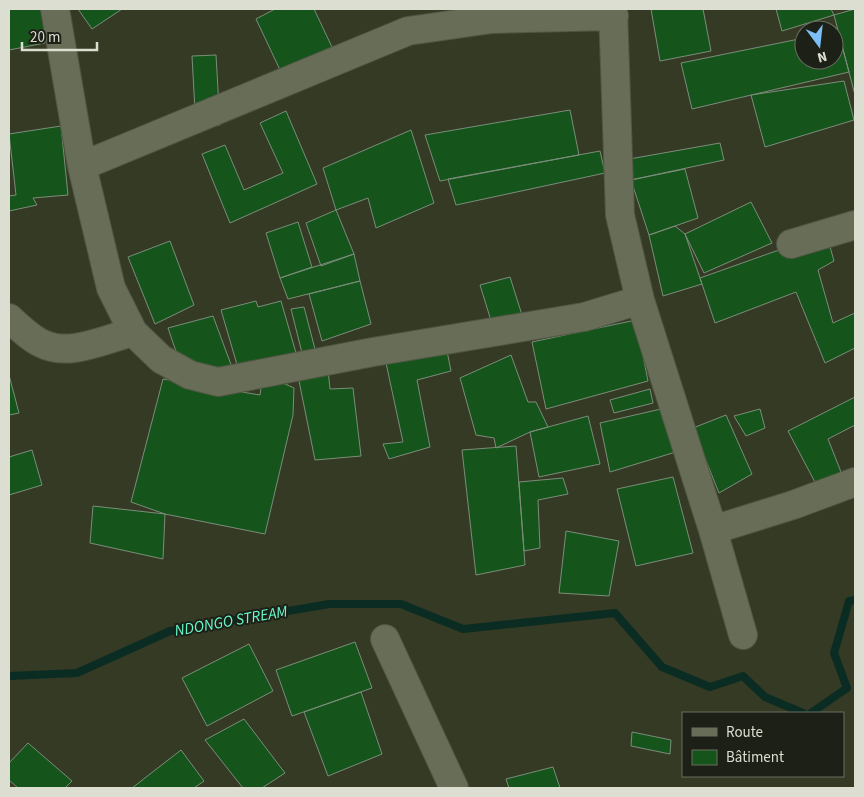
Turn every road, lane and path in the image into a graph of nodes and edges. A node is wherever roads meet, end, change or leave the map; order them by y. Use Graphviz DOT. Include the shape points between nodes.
graph roads {
  1 [pos="55,9"];
  2 [pos="614,13"];
  3 [pos="82,166"];
  4 [pos="855,225"];
  5 [pos="791,244"];
  6 [pos="640,300"];
  7 [pos="9,318"];
  8 [pos="133,332"];
  9 [pos="855,482"];
  10 [pos="713,530"];
  11 [pos="743,635"];
  12 [pos="386,639"];
  13 [pos="454,788"];
  1 -- 3 [label="street"];
  2 -- 3 [label="street" via="492,18 408,31"];
  2 -- 6 [label="street" via="620,215"];
  3 -- 8 [label="street" via="111,288"];
  4 -- 5 [label="street"];
  6 -- 8 [label="street" via="584,317 218,382 190,375 161,359"];
  6 -- 10 [label="street"];
  7 -- 8 [label="street" via="41,344 57,349 82,346"];
  9 -- 10 [label="street"];
  10 -- 11 [label="street"];
  12 -- 13 [label="street"];
}
